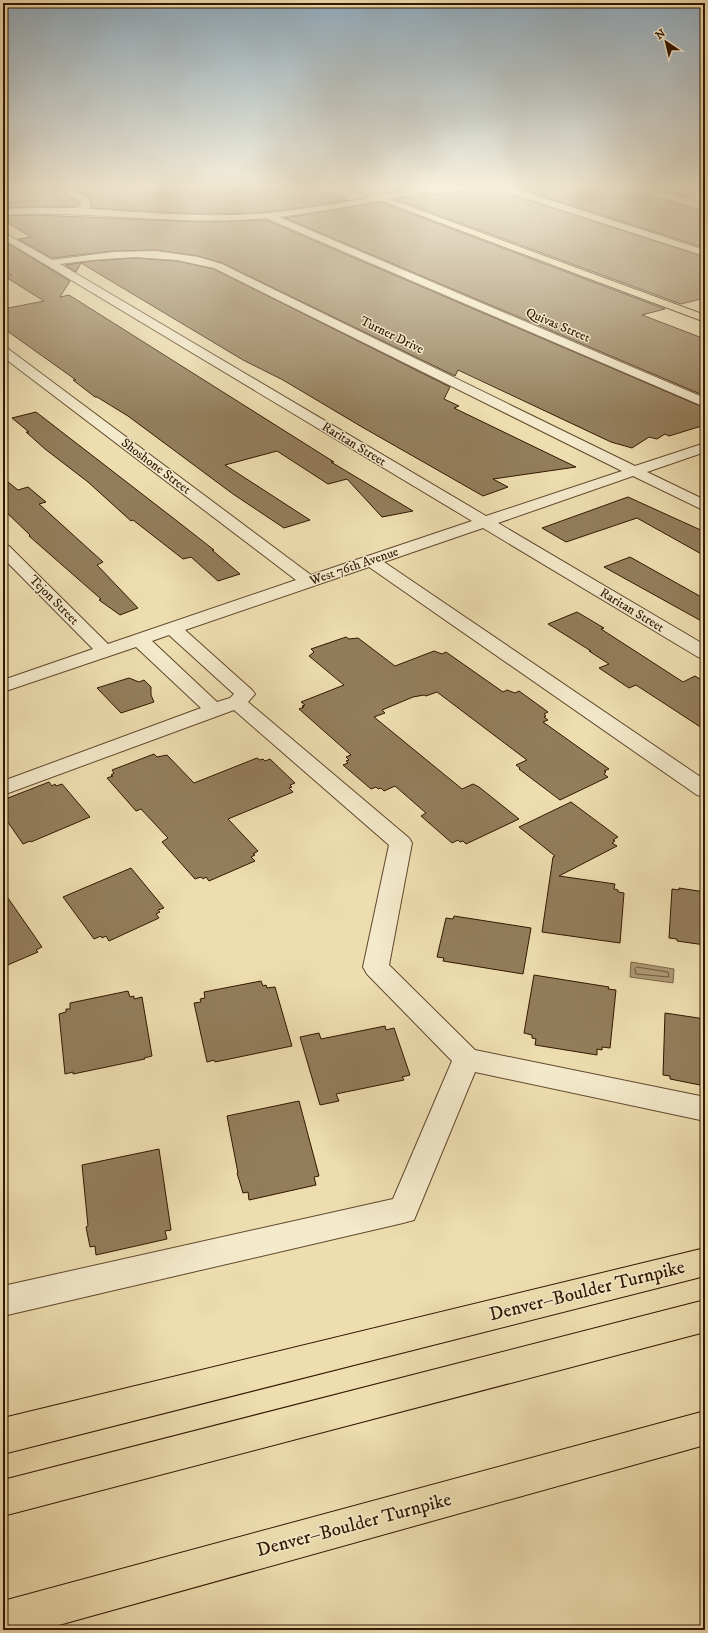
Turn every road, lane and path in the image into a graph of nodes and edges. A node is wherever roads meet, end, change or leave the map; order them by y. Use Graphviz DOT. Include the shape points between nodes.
graph roads {
  1 [pos="55,262"];
  2 [pos="203,262"];
  3 [pos="376,262"];
  4 [pos="552,262"];
  5 [pos="50,263"];
  6 [pos="705,319"];
  7 [pos="3,351"];
  8 [pos="705,403"];
  9 [pos="705,446"];
  10 [pos="633,471"];
  11 [pos="705,506"];
  12 [pos="483,522"];
  13 [pos="3,549"];
  14 [pos="370,560"];
  15 [pos="308,581"];
  16 [pos="172,628"];
  17 [pos="139,639"];
  18 [pos="105,650"];
  19 [pos="705,653"];
  20 [pos="3,686"];
  21 [pos="237,702"];
  22 [pos="214,710"];
  23 [pos="3,788"];
  24 [pos="705,790"];
  25 [pos="467,1060"];
  26 [pos="705,1109"];
  27 [pos="705,1253"];
  28 [pos="705,1262"];
  29 [pos="581,1292"];
  30 [pos="3,1301"];
  31 [pos="705,1316"];
  32 [pos="705,1428"];
  33 [pos="3,1436"];
  34 [pos="3,1498"];
  35 [pos="3,1621"];
  1 -- 5 [label="street, Turner Drive"];
  2 -- 10 [label="street, Turner Drive" via="218,266"];
  3 -- 8 [label="street, Quivas Street"];
  4 -- 6 [label="main road"];
  5 -- 12 [label="street, Raritan Street"];
  7 -- 15 [label="street, Shoshone Street"];
  9 -- 10 [label="street, West 76th Avenue"];
  10 -- 11 [label="street, Turner Drive"];
  10 -- 12 [label="street, West 76th Avenue"];
  12 -- 14 [label="street, West 76th Avenue"];
  12 -- 19 [label="street, Raritan Street"];
  13 -- 18 [label="street, Tejon Street"];
  14 -- 15 [label="street, West 76th Avenue"];
  14 -- 24 [label="street"];
  15 -- 16 [label="street, West 76th Avenue"];
  16 -- 17 [label="street, West 76th Avenue"];
  16 -- 21 [label="street" via="245,694"];
  17 -- 18 [label="street, West 76th Avenue"];
  17 -- 22 [label="street"];
  18 -- 20 [label="street, West 76th Avenue"];
  21 -- 22 [label="street"];
  21 -- 25 [label="street" via="401,843 376,967"];
  22 -- 23 [label="street"];
  25 -- 26 [label="street"];
  25 -- 30 [label="street" via="403,1210"];
  27 -- 29 [label="main road"];
  28 -- 29 [label="main road, Denver–Boulder Turnpike"];
  29 -- 33 [label="main road, Denver–Boulder Turnpike"];
  31 -- 34 [label="main road"];
  32 -- 35 [label="main road, Denver–Boulder Turnpike"];
}
